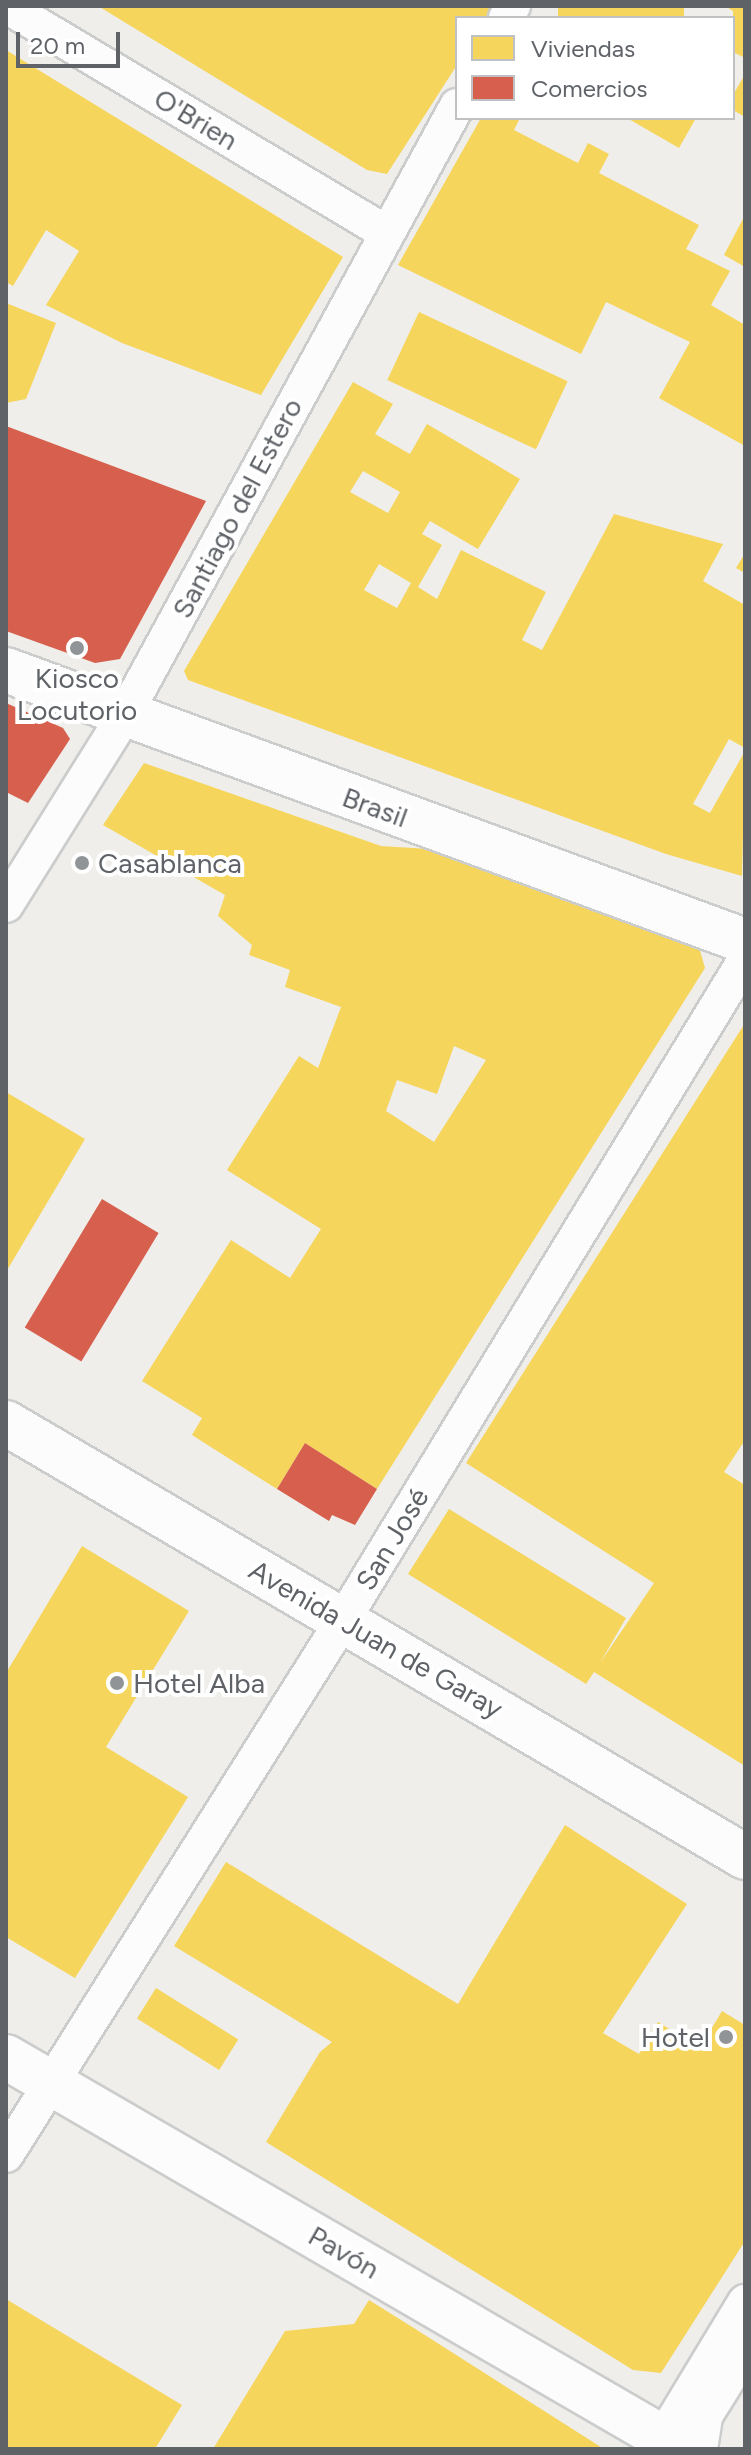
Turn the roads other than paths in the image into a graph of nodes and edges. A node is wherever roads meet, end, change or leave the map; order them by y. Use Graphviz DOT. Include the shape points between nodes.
graph roads {
  1 [pos="6,6"];
  2 [pos="455,110"];
  3 [pos="387,233"];
  4 [pos="6,670"];
  5 [pos="124,716"];
  6 [pos="6,905"];
  7 [pos="745,941"];
  8 [pos="745,960"];
  9 [pos="6,1423"];
  10 [pos="343,1620"];
  11 [pos="745,1857"];
  12 [pos="6,2057"];
  13 [pos="50,2082"];
  14 [pos="6,2155"];
  15 [pos="745,2302"];
  16 [pos="745,2352"];
  17 [pos="675,2446"];
  1 -- 3 [label="street, O'Brien"];
  2 -- 3 [label="street, Santiago del Estero"];
  3 -- 5 [label="street, Santiago del Estero"];
  4 -- 5 [label="street, Brasil"];
  5 -- 6 [label="street, Santiago del Estero"];
  5 -- 7 [label="street, Brasil"];
  8 -- 10 [label="street, San José"];
  9 -- 10 [label="street, Avenida Juan de Garay"];
  10 -- 11 [label="street, Avenida Juan de Garay"];
  10 -- 13 [label="street, San José"];
  12 -- 13 [label="street, Pavón"];
  13 -- 14 [label="street, San José"];
  13 -- 17 [label="street, Pavón"];
  15 -- 17 [label="street"];
  16 -- 17 [label="street" via="705,2416"];
}
